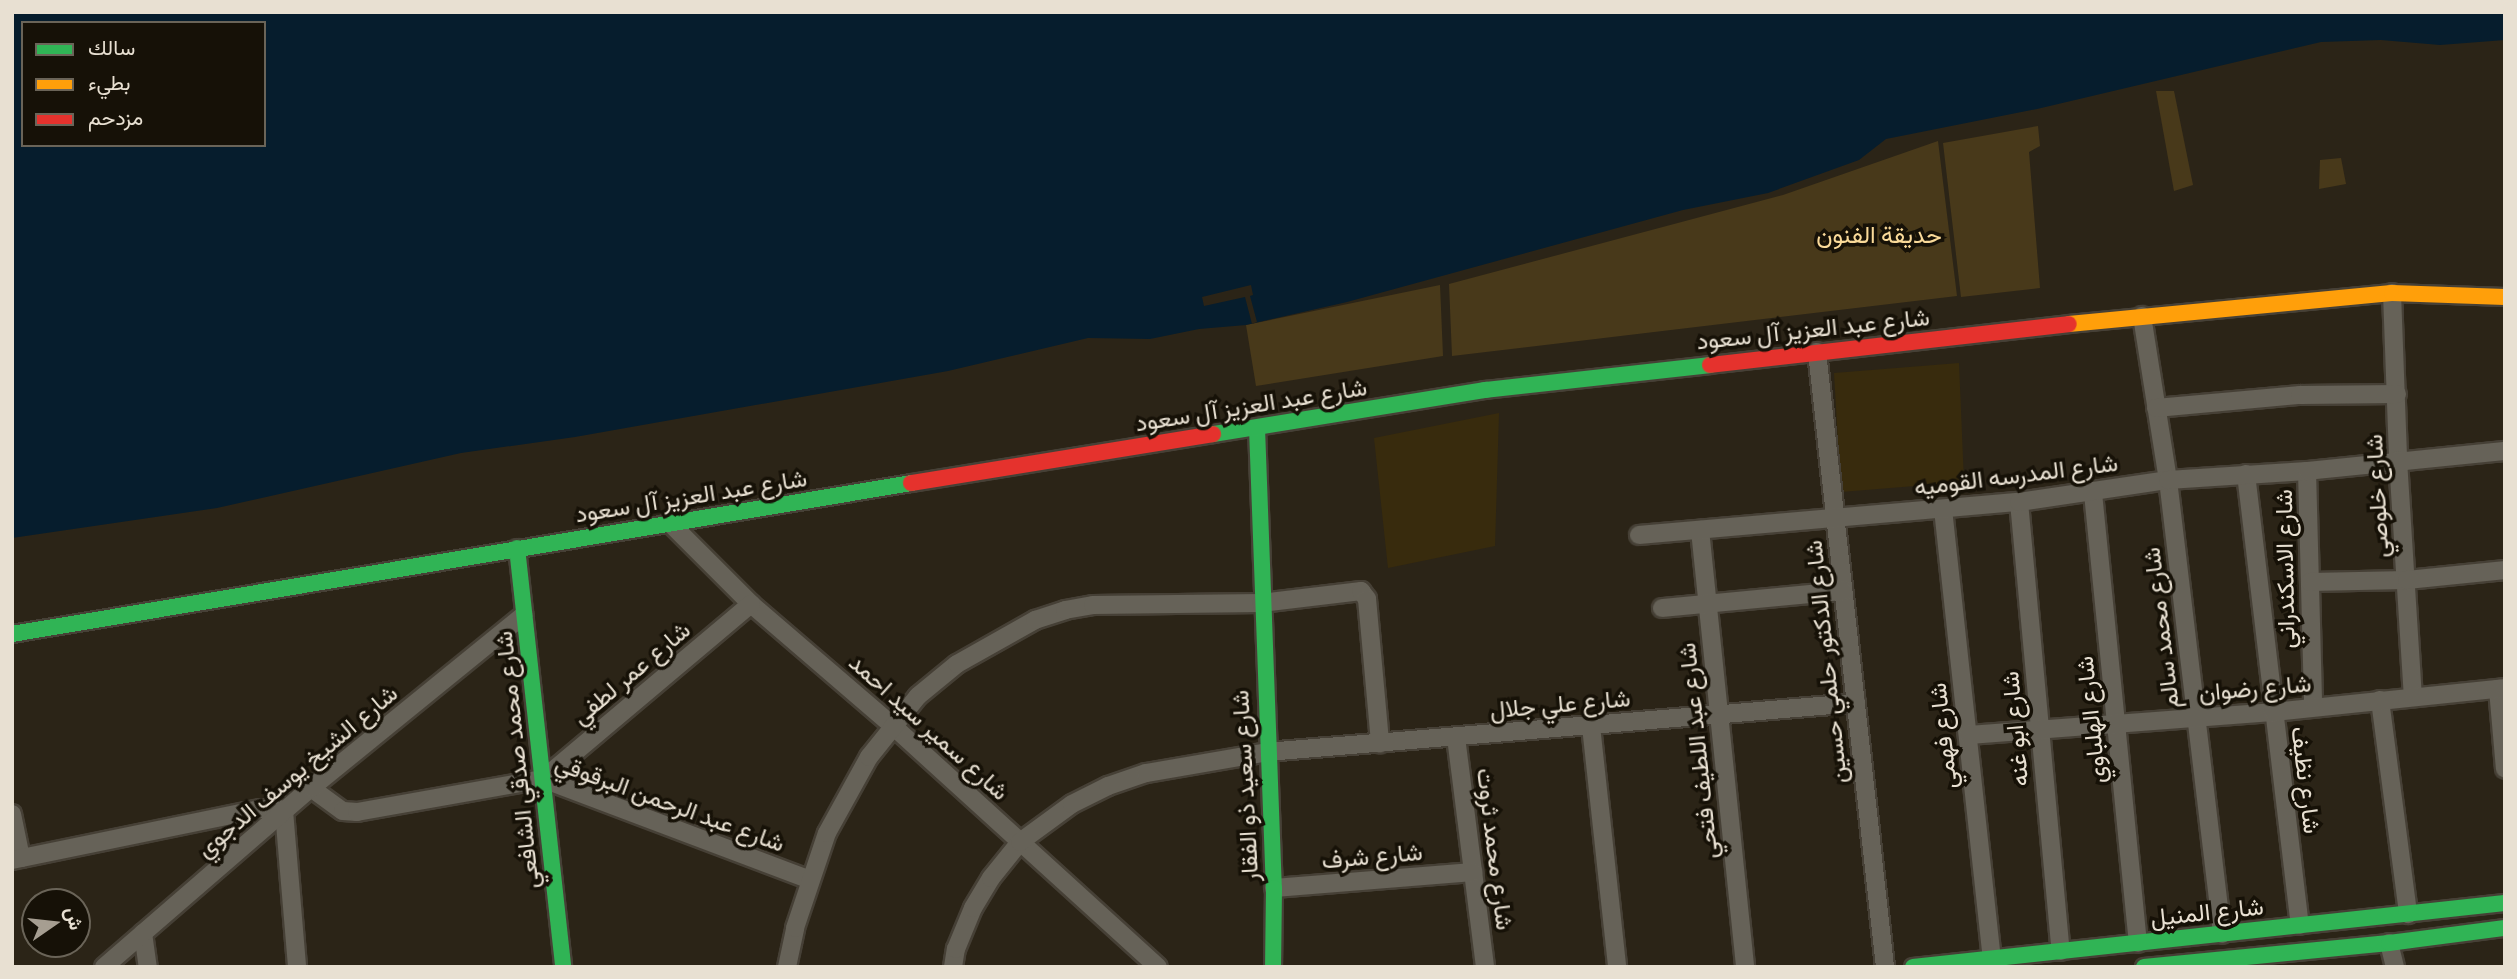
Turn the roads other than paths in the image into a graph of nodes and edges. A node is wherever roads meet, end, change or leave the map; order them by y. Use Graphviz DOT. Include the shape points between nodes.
graph roads {
  1 [pos="2392,293"];
  2 [pos="2505,296"];
  3 [pos="2142,316"];
  4 [pos="1817,352"];
  5 [pos="2397,394"];
  6 [pos="2156,408"];
  7 [pos="1257,428"];
  8 [pos="2505,450"];
  9 [pos="2398,460"];
  10 [pos="2307,471"];
  11 [pos="2246,474"];
  12 [pos="2168,480"];
  13 [pos="2093,493"];
  14 [pos="2019,502"];
  15 [pos="1943,509"];
  16 [pos="1835,518"];
  17 [pos="668,523"];
  18 [pos="1700,530"];
  19 [pos="1639,535"];
  20 [pos="517,548"];
  21 [pos="2505,570"];
  22 [pos="2407,580"];
  23 [pos="2310,582"];
  24 [pos="1843,591"];
  25 [pos="1261,603"];
  26 [pos="751,604"];
  27 [pos="1707,604"];
  28 [pos="1662,608"];
  29 [pos="524,615"];
  30 [pos="16,637"];
  31 [pos="2501,689"];
  32 [pos="2413,696"];
  33 [pos="2380,700"];
  34 [pos="1856,702"];
  35 [pos="2312,707"];
  36 [pos="2273,712"];
  37 [pos="1719,715"];
  38 [pos="2196,718"];
  39 [pos="2116,724"];
  40 [pos="893,726"];
  41 [pos="1591,726"];
  42 [pos="2040,730"];
  43 [pos="1968,735"];
  44 [pos="1456,737"];
  45 [pos="1380,743"];
  46 [pos="1268,752"];
  47 [pos="2505,769"];
  48 [pos="543,779"];
  49 [pos="311,788"];
  50 [pos="284,811"];
  51 [pos="12,814"];
  52 [pos="1020,842"];
  53 [pos="17,859"];
  54 [pos="1473,872"];
  55 [pos="810,880"];
  56 [pos="1274,888"];
  57 [pos="2505,904"];
  58 [pos="2409,914"];
  59 [pos="2300,925"];
  60 [pos="2505,928"];
  61 [pos="143,933"];
  62 [pos="2222,934"];
  63 [pos="2138,943"];
  64 [pos="2389,943"];
  65 [pos="2061,951"];
  66 [pos="1992,958"];
  67 [pos="104,967"];
  68 [pos="148,967"];
  69 [pos="297,967"];
  70 [pos="563,967"];
  71 [pos="787,967"];
  72 [pos="953,967"];
  73 [pos="1158,967"];
  74 [pos="1273,967"];
  75 [pos="1485,967"];
  76 [pos="1617,967"];
  77 [pos="1745,967"];
  78 [pos="1885,967"];
  79 [pos="1913,967"];
  80 [pos="2144,967"];
  81 [pos="2395,967"];
  1 -- 2 [label="main road, شارع عبد العزيز آل سعود"];
  1 -- 3 [label="main road, شارع عبد العزيز آل سعود"];
  1 -- 5 [label="street, شارع خلوصي"];
  3 -- 4 [label="main road, شارع عبد العزيز آل سعود"];
  3 -- 6 [label="street, شارع محمد سالم"];
  4 -- 7 [label="main road, شارع عبد العزيز آل سعود" via="1485,390"];
  4 -- 16 [label="street, شارع الدكتور حلمي حسين"];
  5 -- 6 [label="street" via="2300,395"];
  5 -- 9 [label="street, شارع خلوصي"];
  6 -- 12 [label="street, شارع محمد سالم"];
  7 -- 17 [label="main road, شارع عبد العزيز آل سعود"];
  7 -- 25 [label="main road, شارع سعيد ذو الفقار"];
  8 -- 9 [label="street, شارع المدرسه القوميه"];
  9 -- 10 [label="street, شارع المدرسه القوميه"];
  9 -- 22 [label="street, شارع خلوصي"];
  10 -- 11 [label="street, شارع المدرسه القوميه"];
  10 -- 23 [label="street, شارع الاسكندراني"];
  11 -- 12 [label="street, شارع المدرسه القوميه"];
  11 -- 36 [label="street, شارع نظيف"];
  12 -- 13 [label="street, شارع المدرسه القوميه"];
  12 -- 38 [label="street, شارع محمد سالم"];
  13 -- 14 [label="street, شارع المدرسه القوميه"];
  13 -- 39 [label="street, شارع الهلباوي"];
  14 -- 15 [label="street, شارع المدرسه القوميه"];
  14 -- 42 [label="street, شارع ابو غنه"];
  15 -- 16 [label="street, شارع المدرسه القوميه"];
  15 -- 43 [label="street, شارع فهمي"];
  16 -- 18 [label="street, شارع المدرسه القوميه"];
  16 -- 24 [label="street, شارع الدكتور حلمي حسين"];
  17 -- 20 [label="main road, شارع عبد العزيز آل سعود"];
  17 -- 26 [label="street, شارع سمير سيد احمد"];
  18 -- 19 [label="street, شارع المدرسه القوميه"];
  18 -- 27 [label="street, شارع عبد اللطيف فتحي"];
  20 -- 29 [label="main road, شارع محمد صدقي الشافعي"];
  20 -- 30 [label="main road, شارع عبد العزيز آل سعود"];
  21 -- 22 [label="street"];
  22 -- 23 [label="street"];
  22 -- 32 [label="street, شارع خلوصي"];
  23 -- 35 [label="street, شارع الاسكندراني"];
  24 -- 27 [label="street"];
  24 -- 34 [label="street, شارع الدكتور حلمي حسين"];
  25 -- 40 [label="street" via="1093,605 1035,620 957,664 918,696"];
  25 -- 45 [label="street" via="1366,594"];
  25 -- 46 [label="main road, شارع سعيد ذو الفقار"];
  26 -- 40 [label="street, شارع سمير سيد احمد"];
  26 -- 48 [label="street, شارع عمر لطفي"];
  27 -- 28 [label="street"];
  27 -- 37 [label="street, شارع عبد اللطيف فتحي"];
  29 -- 48 [label="main road, شارع محمد صدقي الشافعي"];
  29 -- 49 [label="street, شارع الشيخ يوسف الدجوي"];
  31 -- 32 [label="street, شارع رضوان"];
  31 -- 47 [label="street"];
  32 -- 33 [label="street, شارع رضوان"];
  33 -- 35 [label="street, شارع رضوان"];
  33 -- 58 [label="street"];
  34 -- 37 [label="street, شارع علي جلال"];
  34 -- 78 [label="street, شارع الدكتور حلمي حسين"];
  35 -- 36 [label="street, شارع رضوان"];
  36 -- 38 [label="street, شارع رضوان"];
  36 -- 59 [label="street, شارع نظيف"];
  37 -- 41 [label="street, شارع علي جلال"];
  37 -- 77 [label="street, شارع عبد اللطيف فتحي"];
  38 -- 39 [label="street, شارع رضوان"];
  38 -- 62 [label="street, شارع محمد سالم"];
  39 -- 42 [label="street, شارع رضوان"];
  39 -- 63 [label="street, شارع الهلباوي"];
  40 -- 52 [label="street, شارع سمير سيد احمد"];
  40 -- 55 [label="street" via="847,793"];
  41 -- 44 [label="street, شارع علي جلال"];
  41 -- 76 [label="street"];
  42 -- 43 [label="street, شارع رضوان"];
  42 -- 65 [label="street, شارع ابو غنه"];
  43 -- 66 [label="street, شارع فهمي"];
  44 -- 45 [label="street, شارع علي جلال"];
  44 -- 54 [label="street, شارع محمد ثروت"];
  45 -- 46 [label="street, شارع علي جلال"];
  46 -- 52 [label="street, شارع علي جلال" via="1146,773 1108,786 1072,804"];
  46 -- 56 [label="main road, شارع سعيد ذو الفقار"];
  48 -- 49 [label="street, شارع عبد الرحمن البرقوقي" via="357,811 335,807"];
  48 -- 55 [label="street, شارع عبد الرحمن البرقوقي"];
  48 -- 70 [label="main road, شارع محمد صدقي الشافعي"];
  49 -- 50 [label="street, شارع الشيخ يوسف الدجوي"];
  50 -- 53 [label="street" via="268,808"];
  50 -- 61 [label="street, شارع الشيخ يوسف الدجوي"];
  50 -- 69 [label="street"];
  51 -- 53 [label="street"];
  52 -- 72 [label="street, شارع علي جلال" via="973,908"];
  52 -- 73 [label="street, شارع سمير سيد احمد"];
  54 -- 56 [label="street, شارع شرف"];
  54 -- 75 [label="street, شارع محمد ثروت"];
  55 -- 71 [label="street"];
  56 -- 74 [label="main road, شارع سعيد ذو الفقار"];
  57 -- 58 [label="main road, شارع المنيل"];
  58 -- 59 [label="main road, شارع المنيل"];
  59 -- 62 [label="main road, شارع المنيل"];
  60 -- 64 [label="main road, شارع المنيل"];
  61 -- 67 [label="street, شارع الشيخ يوسف الدجوي"];
  61 -- 68 [label="street"];
  62 -- 63 [label="main road, شارع المنيل"];
  63 -- 65 [label="main road, شارع المنيل"];
  64 -- 80 [label="main road, شارع المنيل"];
  64 -- 81 [label="street"];
  65 -- 66 [label="main road, شارع المنيل"];
  66 -- 79 [label="main road, شارع المنيل"];
}
